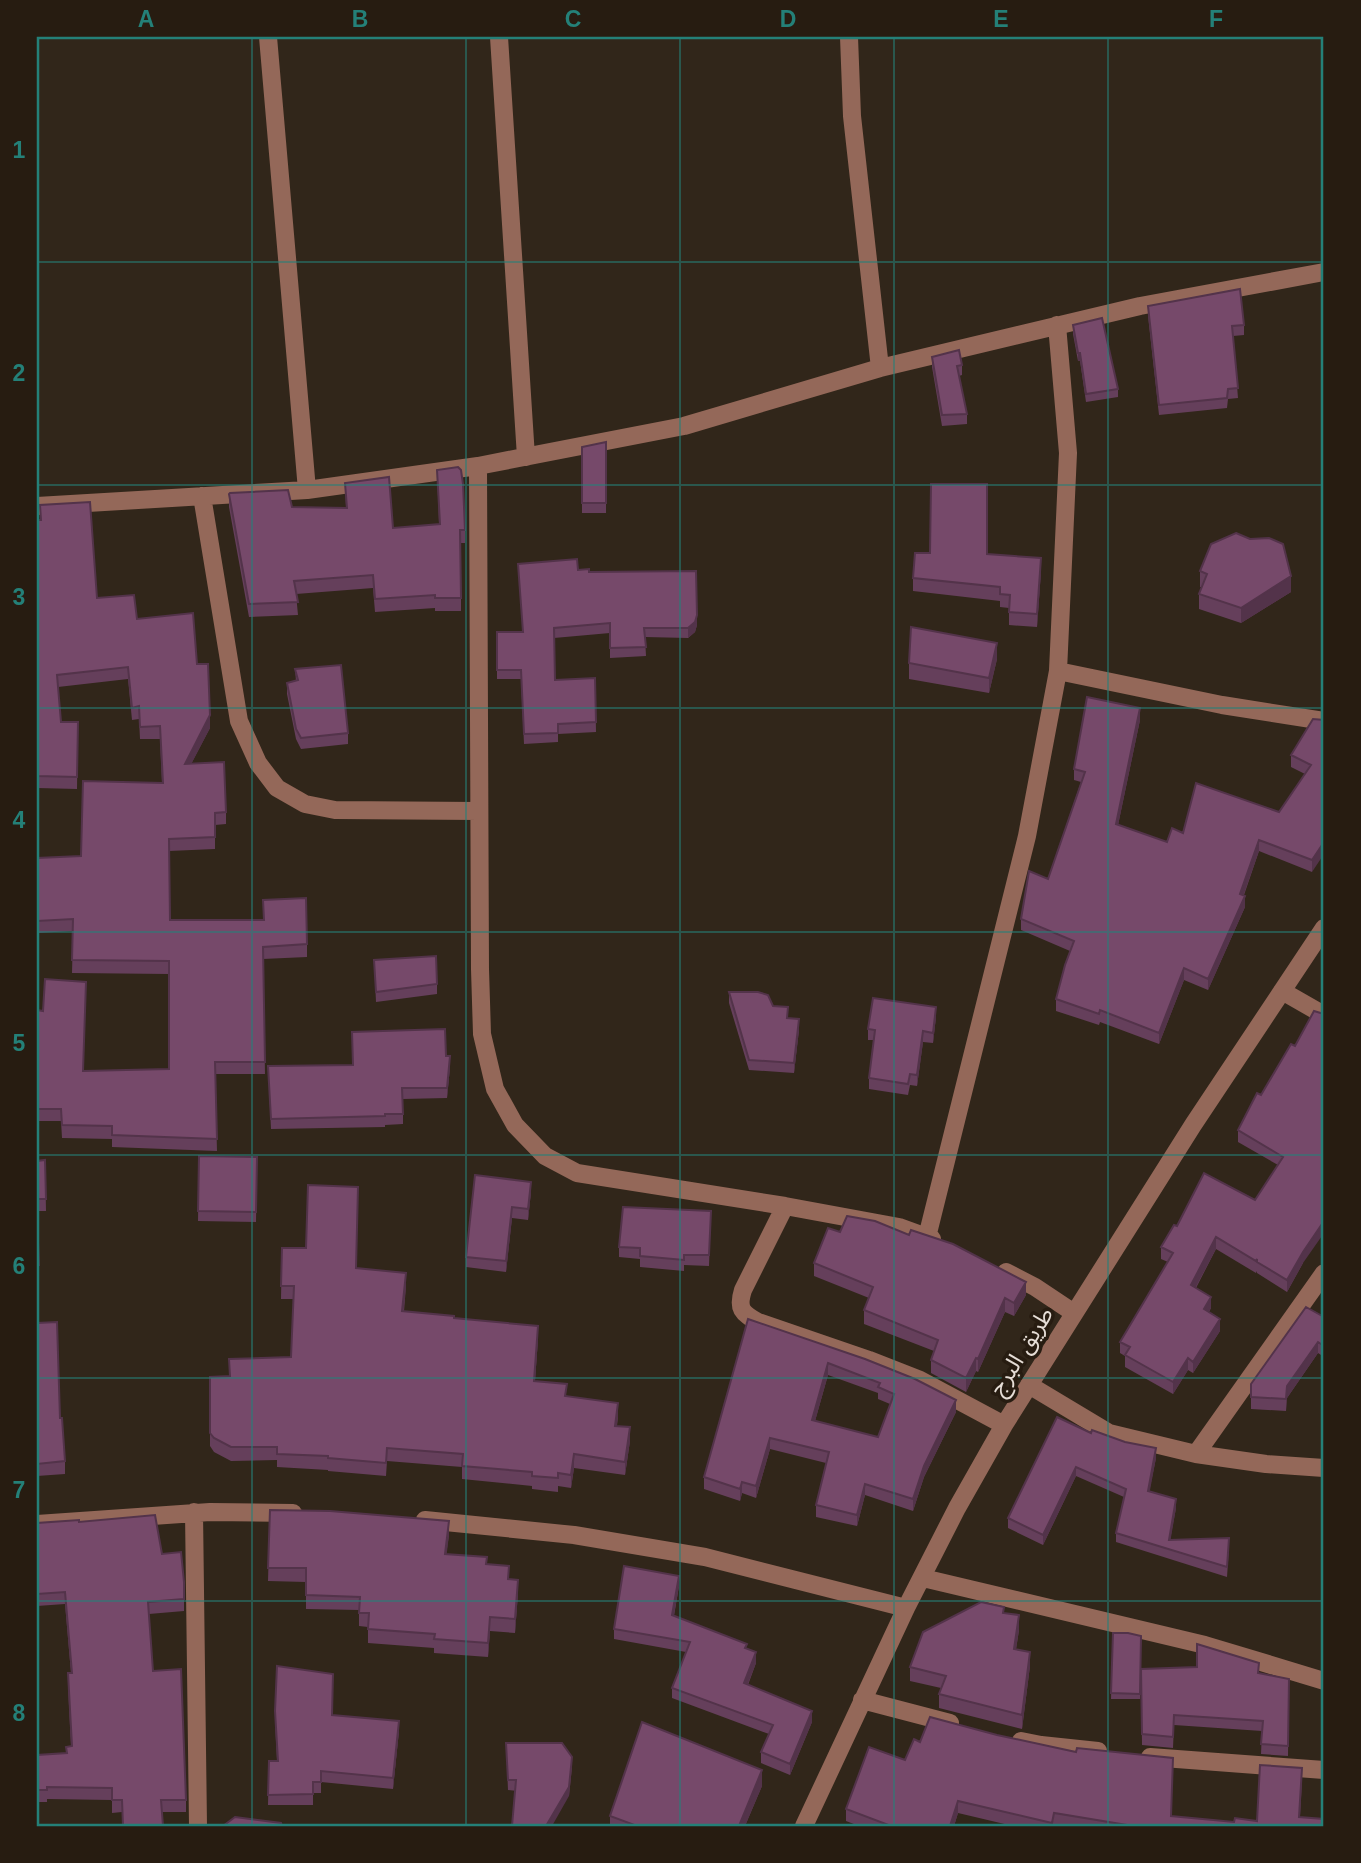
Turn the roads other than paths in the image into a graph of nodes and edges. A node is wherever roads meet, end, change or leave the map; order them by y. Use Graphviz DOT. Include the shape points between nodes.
graph roads {
  1 [pos="268,37"];
  2 [pos="499,37"];
  3 [pos="849,37"];
  4 [pos="1324,272"];
  5 [pos="1057,325"];
  6 [pos="880,368"];
  7 [pos="526,457"];
  8 [pos="478,466"];
  9 [pos="307,489"];
  10 [pos="202,496"];
  11 [pos="37,506"];
  12 [pos="1058,671"];
  13 [pos="1324,721"];
  14 [pos="479,811"];
  15 [pos="1324,928"];
  16 [pos="1282,991"];
  17 [pos="1324,1015"];
  18 [pos="785,1206"];
  19 [pos="927,1237"];
  20 [pos="947,1244"];
  21 [pos="991,1264"];
  22 [pos="1324,1273"];
  23 [pos="1074,1313"];
  24 [pos="1028,1385"];
  25 [pos="1004,1425"];
  26 [pos="1196,1454"];
  27 [pos="1324,1468"];
  28 [pos="194,1512"];
  29 [pos="304,1513"];
  30 [pos="410,1519"];
  31 [pos="37,1524"];
  32 [pos="923,1578"];
  33 [pos="906,1608"];
  34 [pos="1324,1681"];
  35 [pos="862,1700"];
  36 [pos="962,1726"];
  37 [pos="999,1736"];
  38 [pos="1324,1770"];
  39 [pos="198,1826"];
  40 [pos="804,1826"];
  1 -- 9 [label="street"];
  2 -- 7 [label="street"];
  3 -- 6 [label="street" via="852,116"];
  4 -- 5 [label="street"];
  5 -- 6 [label="street"];
  5 -- 12 [label="street" via="1068,453"];
  6 -- 7 [label="street" via="684,426"];
  7 -- 8 [label="street"];
  8 -- 9 [label="street"];
  8 -- 14 [label="street"];
  9 -- 10 [label="street"];
  10 -- 11 [label="street"];
  10 -- 14 [label="street" via="239,721 258,763 277,788 305,804 335,810"];
  12 -- 13 [label="street"];
  12 -- 19 [label="street" via="1027,836"];
  14 -- 18 [label="street" via="482,1034 495,1089 515,1125 545,1156 577,1173"];
  15 -- 16 [label="street, طريق البرج"];
  16 -- 17 [label="street"];
  16 -- 23 [label="street, طريق البرج"];
  18 -- 19 [label="street" via="900,1227"];
  18 -- 25 [label="street" via="743,1290 740,1300 746,1316 920,1380"];
  19 -- 20 [label="street"];
  21 -- 23 [label="street"];
  22 -- 26 [label="street"];
  23 -- 24 [label="street, طريق البرج"];
  24 -- 25 [label="street, طريق البرج"];
  24 -- 26 [label="street" via="1109,1433"];
  25 -- 32 [label="street, طريق البرج"];
  26 -- 27 [label="street"];
  28 -- 29 [label="street"];
  28 -- 31 [label="street"];
  28 -- 39 [label="street"];
  30 -- 33 [label="street" via="574,1535 705,1557"];
  32 -- 33 [label="street, طريق البرج"];
  32 -- 34 [label="street" via="1205,1646"];
  33 -- 35 [label="street, طريق البرج"];
  35 -- 36 [label="street"];
  35 -- 40 [label="street, طريق البرج"];
  37 -- 38 [label="street" via="1124,1754"];
}
